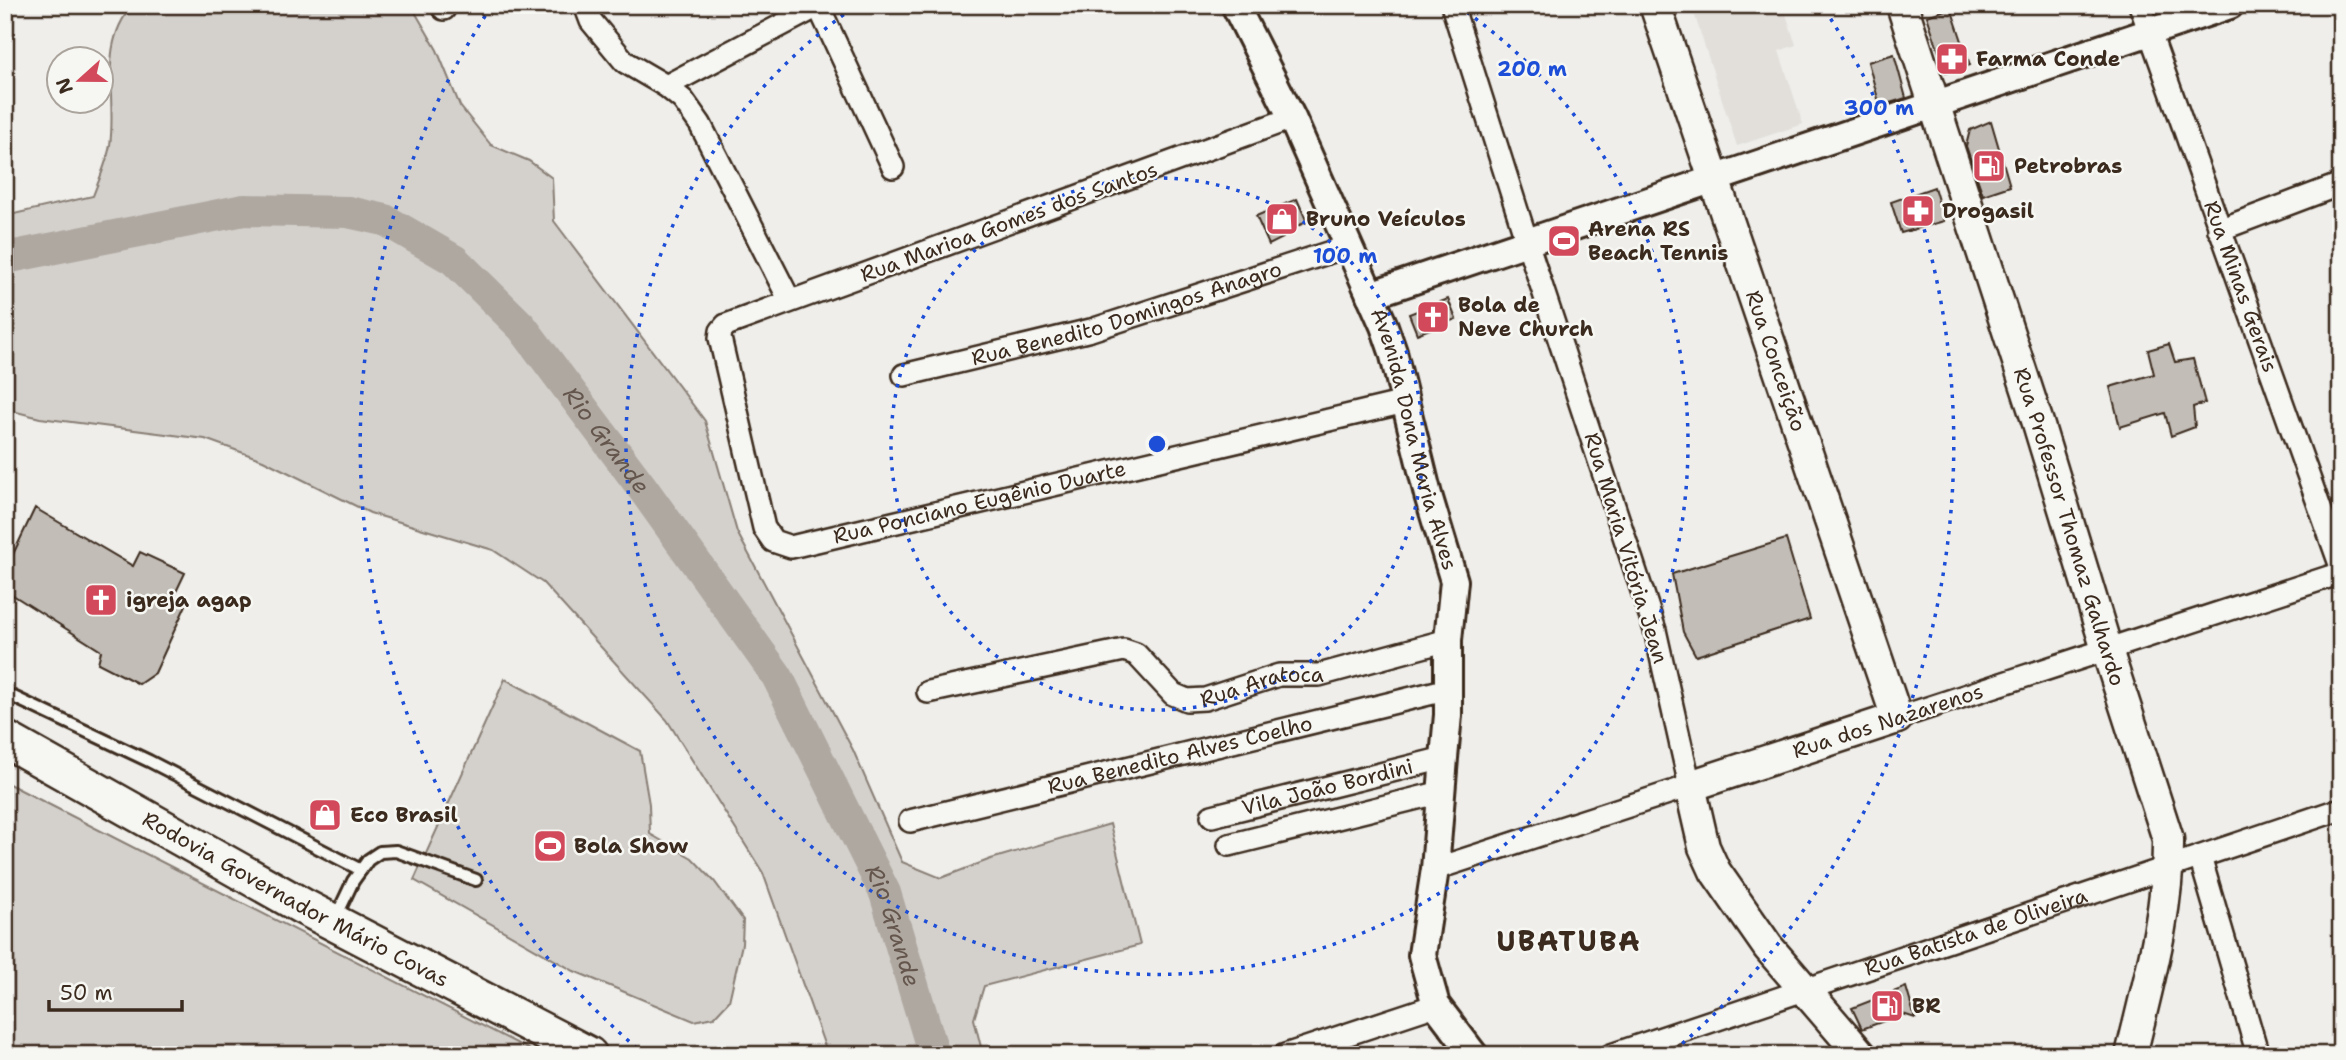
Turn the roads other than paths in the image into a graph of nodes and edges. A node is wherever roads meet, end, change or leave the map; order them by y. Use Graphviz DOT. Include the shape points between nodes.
graph roads {
  1 [pos="585,5"];
  2 [pos="1452,5"];
  3 [pos="1655,5"];
  4 [pos="1902,5"];
  5 [pos="2140,5"];
  6 [pos="2230,5"];
  7 [pos="818,6"];
  8 [pos="1242,7"];
  9 [pos="2149,33"];
  10 [pos="666,86"];
  11 [pos="1934,105"];
  12 [pos="1292,118"];
  13 [pos="894,167"];
  14 [pos="1714,179"];
  15 [pos="2341,184"];
  16 [pos="2219,230"];
  17 [pos="1527,242"];
  18 [pos="1349,247"];
  19 [pos="1370,295"];
  20 [pos="790,302"];
  21 [pos="726,326"];
  22 [pos="904,375"];
  23 [pos="1405,402"];
  24 [pos="2341,567"];
  25 [pos="2341,573"];
  26 [pos="1448,640"];
  27 [pos="2107,650"];
  28 [pos="1449,689"];
  29 [pos="928,692"];
  30 [pos="5,693"];
  31 [pos="1897,718"];
  32 [pos="5,739"];
  33 [pos="1444,758"];
  34 [pos="1690,786"];
  35 [pos="1442,792"];
  36 [pos="2341,809"];
  37 [pos="1212,816"];
  38 [pos="910,821"];
  39 [pos="1229,845"];
  40 [pos="2200,857"];
  41 [pos="2168,867"];
  42 [pos="1435,869"];
  43 [pos="361,870"];
  44 [pos="476,880"];
  45 [pos="333,923"];
  46 [pos="1806,989"];
  47 [pos="1436,1005"];
  48 [pos="1616,1054"];
  49 [pos="589,1055"];
  50 [pos="1284,1055"];
  51 [pos="1474,1055"];
  52 [pos="1861,1055"];
  53 [pos="2131,1055"];
  54 [pos="2259,1055"];
  1 -- 10 [label="street" via="591,21 625,62"];
  2 -- 17 [label="street, Rua Maria Vitória Jean"];
  3 -- 14 [label="main road, Rua Conceição"];
  4 -- 11 [label="main road, Rua Professor Thomaz Galhardo"];
  5 -- 9 [label="street, Rua Minas Gerais"];
  6 -- 9 [label="street"];
  7 -- 10 [label="street"];
  7 -- 13 [label="street"];
  8 -- 12 [label="street, Avenida Dona Maria Alves"];
  9 -- 11 [label="street"];
  9 -- 16 [label="street, Rua Minas Gerais"];
  10 -- 20 [label="street" via="700,124"];
  11 -- 14 [label="street"];
  11 -- 27 [label="main road, Rua Professor Thomaz Galhardo"];
  12 -- 18 [label="street, Avenida Dona Maria Alves"];
  12 -- 20 [label="street, Rua Marioa Gomes dos Santos"];
  14 -- 17 [label="street"];
  14 -- 31 [label="main road, Rua Conceição"];
  15 -- 16 [label="street"];
  16 -- 24 [label="street, Rua Minas Gerais"];
  17 -- 19 [label="street"];
  17 -- 34 [label="street, Rua Maria Vitória Jean" via="1656,630"];
  18 -- 19 [label="street, Avenida Dona Maria Alves"];
  18 -- 22 [label="street, Rua Benedito Domingos Anagro" via="1091,330"];
  19 -- 23 [label="street, Avenida Dona Maria Alves" via="1393,352"];
  20 -- 21 [label="street, Rua Marioa Gomes dos Santos"];
  21 -- 23 [label="street, Rua Ponciano Eugênio Duarte" via="720,338 764,528 773,541 791,547"];
  23 -- 26 [label="street, Avenida Dona Maria Alves" via="1454,581"];
  25 -- 27 [label="street, Rua dos Nazarenos"];
  26 -- 28 [label="street, Avenida Dona Maria Alves"];
  26 -- 29 [label="street, Rua Aratoca" via="1319,676 1279,675 1205,699 1187,700 1172,694 1136,654 1124,650"];
  27 -- 31 [label="street, Rua dos Nazarenos"];
  27 -- 41 [label="main road, Rua Professor Thomaz Galhardo" via="2168,839"];
  28 -- 33 [label="street, Avenida Dona Maria Alves"];
  28 -- 38 [label="street, Rua Benedito Alves Coelho"];
  30 -- 43 [label="lane"];
  31 -- 34 [label="main road, Rua dos Nazarenos"];
  32 -- 45 [label="highway, Rodovia Governador Mário Covas"];
  33 -- 35 [label="street, Avenida Dona Maria Alves"];
  33 -- 37 [label="street, Vila João Bordini"];
  34 -- 42 [label="street, Rua dos Nazarenos"];
  34 -- 46 [label="main road, Rua Maria Vitória Jean" via="1704,847 1715,871 1768,947"];
  35 -- 39 [label="street, Vila João Bordini"];
  35 -- 42 [label="street, Avenida Dona Maria Alves"];
  36 -- 40 [label="street, Rua Batista de Oliveira"];
  40 -- 41 [label="street, Rua Batista de Oliveira"];
  40 -- 54 [label="street"];
  41 -- 46 [label="street, Rua Batista de Oliveira"];
  41 -- 53 [label="main road, Rua Professor Thomaz Galhardo" via="2162,928"];
  42 -- 47 [label="street, Avenida Dona Maria Alves" via="1422,954"];
  43 -- 44 [label="lane" via="380,852 396,851"];
  43 -- 45 [label="lane"];
  45 -- 49 [label="highway, Rodovia Governador Mário Covas"];
  46 -- 48 [label="street, Rua Batista de Oliveira"];
  46 -- 52 [label="main road, Rua Maria Vitória Jean"];
  47 -- 50 [label="street"];
  47 -- 51 [label="street, Avenida Dona Maria Alves"];
}
